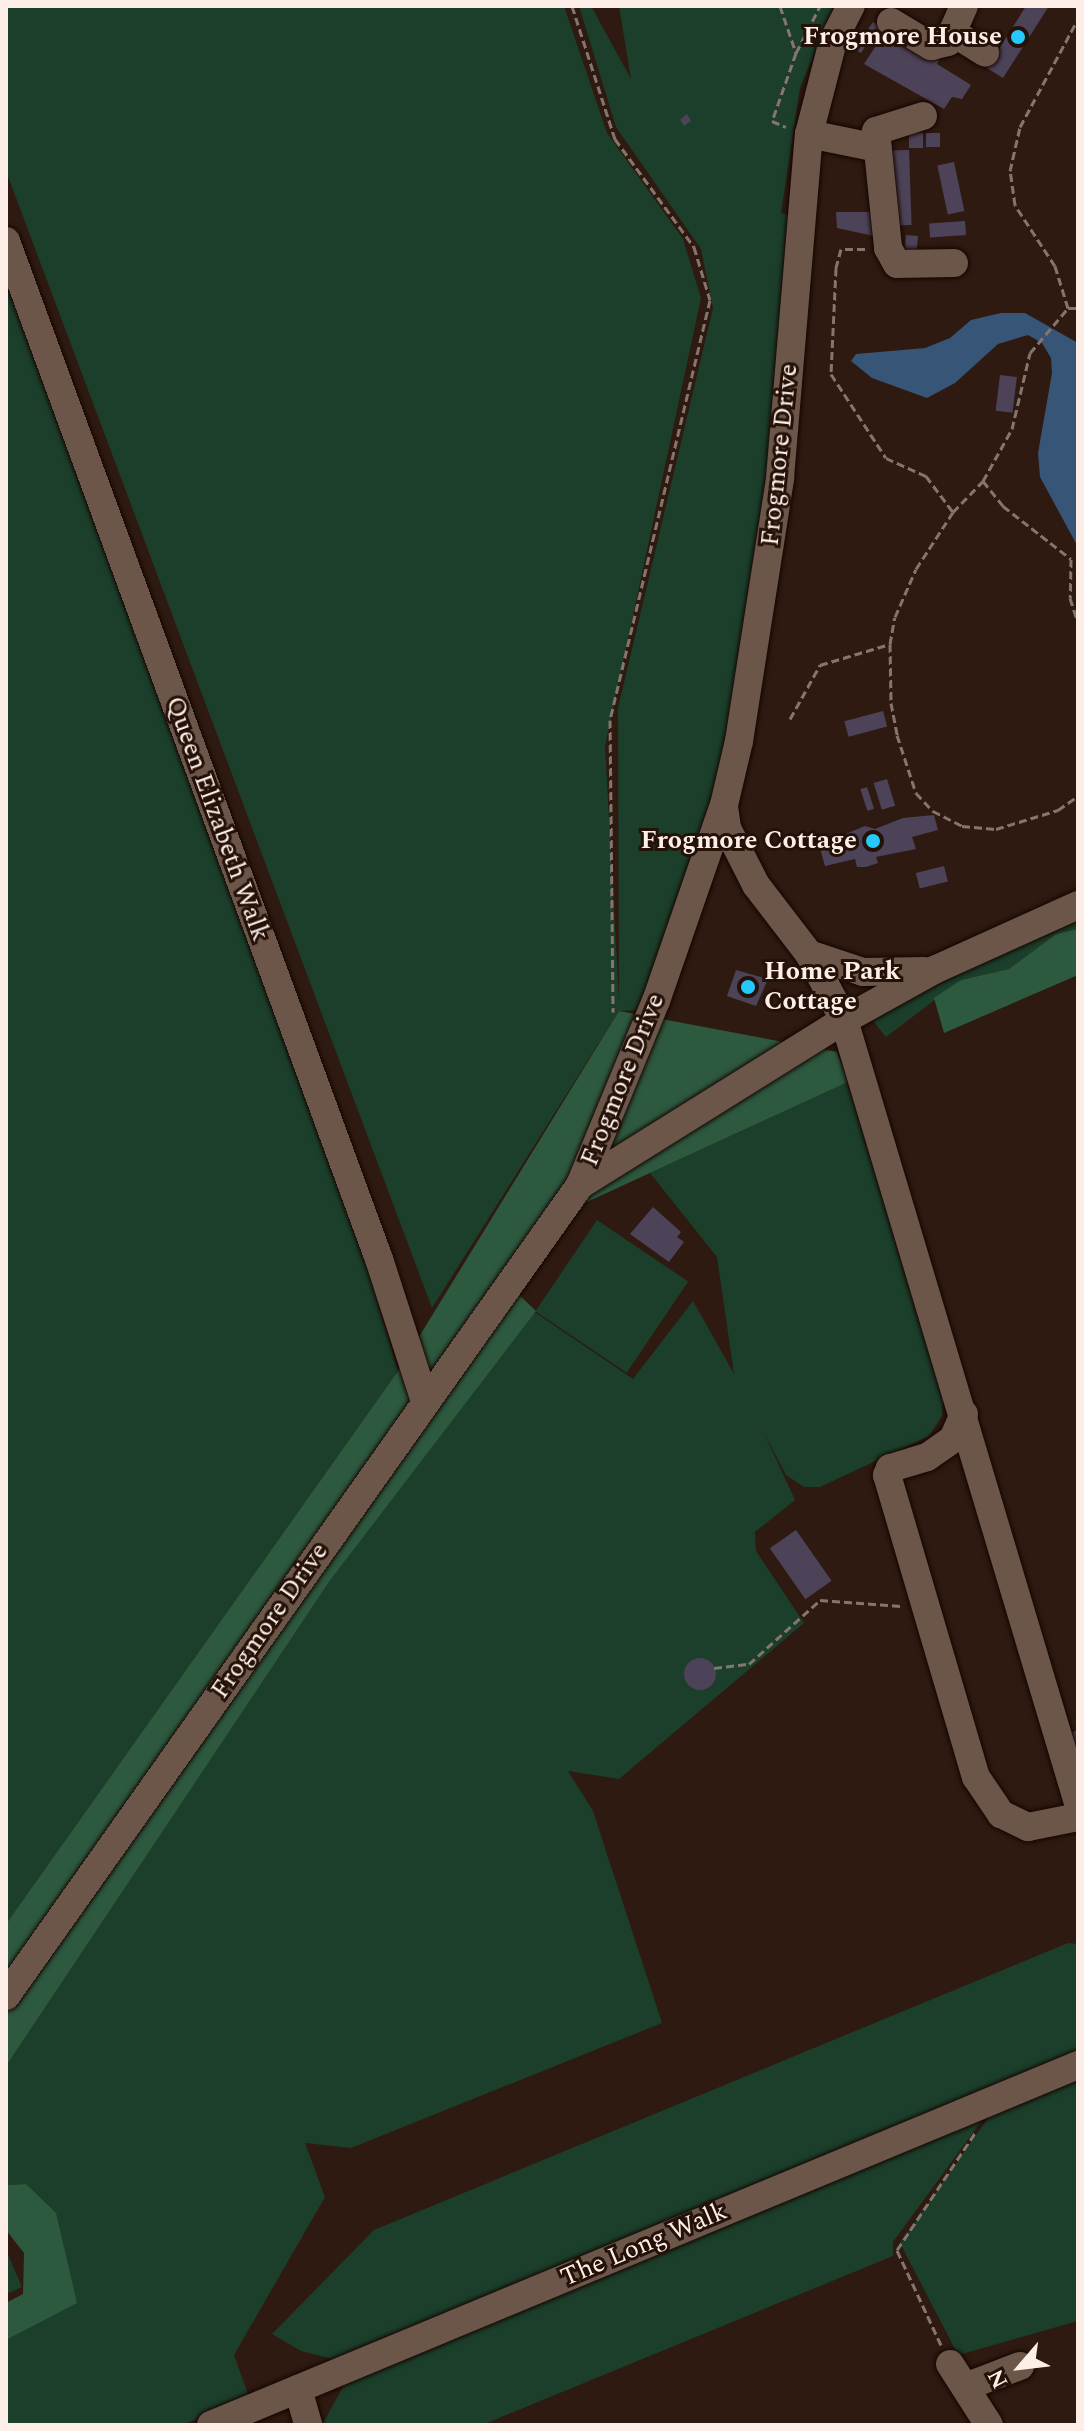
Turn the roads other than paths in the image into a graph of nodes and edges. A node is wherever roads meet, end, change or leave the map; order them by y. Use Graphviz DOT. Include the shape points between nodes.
graph roads {
  1 [pos="851,6"];
  2 [pos="964,6"];
  3 [pos="891,22"];
  4 [pos="952,32"];
  5 [pos="985,53"];
  6 [pos="923,116"];
  7 [pos="809,134"];
  8 [pos="878,148"];
  9 [pos="6,241"];
  10 [pos="954,263"];
  11 [pos="724,805"];
  12 [pos="1078,905"];
  13 [pos="809,954"];
  14 [pos="936,969"];
  15 [pos="844,1020"];
  16 [pos="580,1185"];
  17 [pos="424,1398"];
  18 [pos="964,1414"];
  19 [pos="1050,1706"];
  20 [pos="1078,1714"];
  21 [pos="1078,1803"];
  22 [pos="1078,1817"];
  23 [pos="6,1996"];
  24 [pos="1078,2065"];
  25 [pos="1020,2366"];
  26 [pos="298,2389"];
  27 [pos="211,2425"];
  28 [pos="308,2425"];
  29 [pos="989,2425"];
  1 -- 7 [label="street, Frogmore Drive" via="833,41"];
  2 -- 4 [label="street"];
  3 -- 4 [label="street" via="931,46 948,42"];
  4 -- 5 [label="street"];
  6 -- 8 [label="street" via="876,131"];
  7 -- 8 [label="street"];
  7 -- 11 [label="street, Frogmore Drive" via="780,478"];
  8 -- 10 [label="street" via="888,248 897,264"];
  9 -- 17 [label="street, Queen Elizabeth Walk" via="379,1259"];
  11 -- 13 [label="street" via="730,837 756,885"];
  11 -- 16 [label="street, Frogmore Drive" via="656,1001"];
  12 -- 14 [label="street"];
  13 -- 14 [label="street" via="835,967 872,973"];
  13 -- 15 [label="street"];
  14 -- 15 [label="street"];
  15 -- 16 [label="street"];
  15 -- 18 [label="street"];
  16 -- 17 [label="street, Frogmore Drive"];
  17 -- 23 [label="street, Frogmore Drive"];
  18 -- 19 [label="street"];
  18 -- 22 [label="street" via="953,1439 927,1457 887,1471 976,1777 1001,1814 1028,1827"];
  19 -- 20 [label="street"];
  19 -- 21 [label="street"];
  24 -- 26 [label="street, The Long Walk"];
  25 -- 29 [label="street" via="957,2376"];
  26 -- 27 [label="street, The Long Walk"];
  26 -- 28 [label="street"];
}
